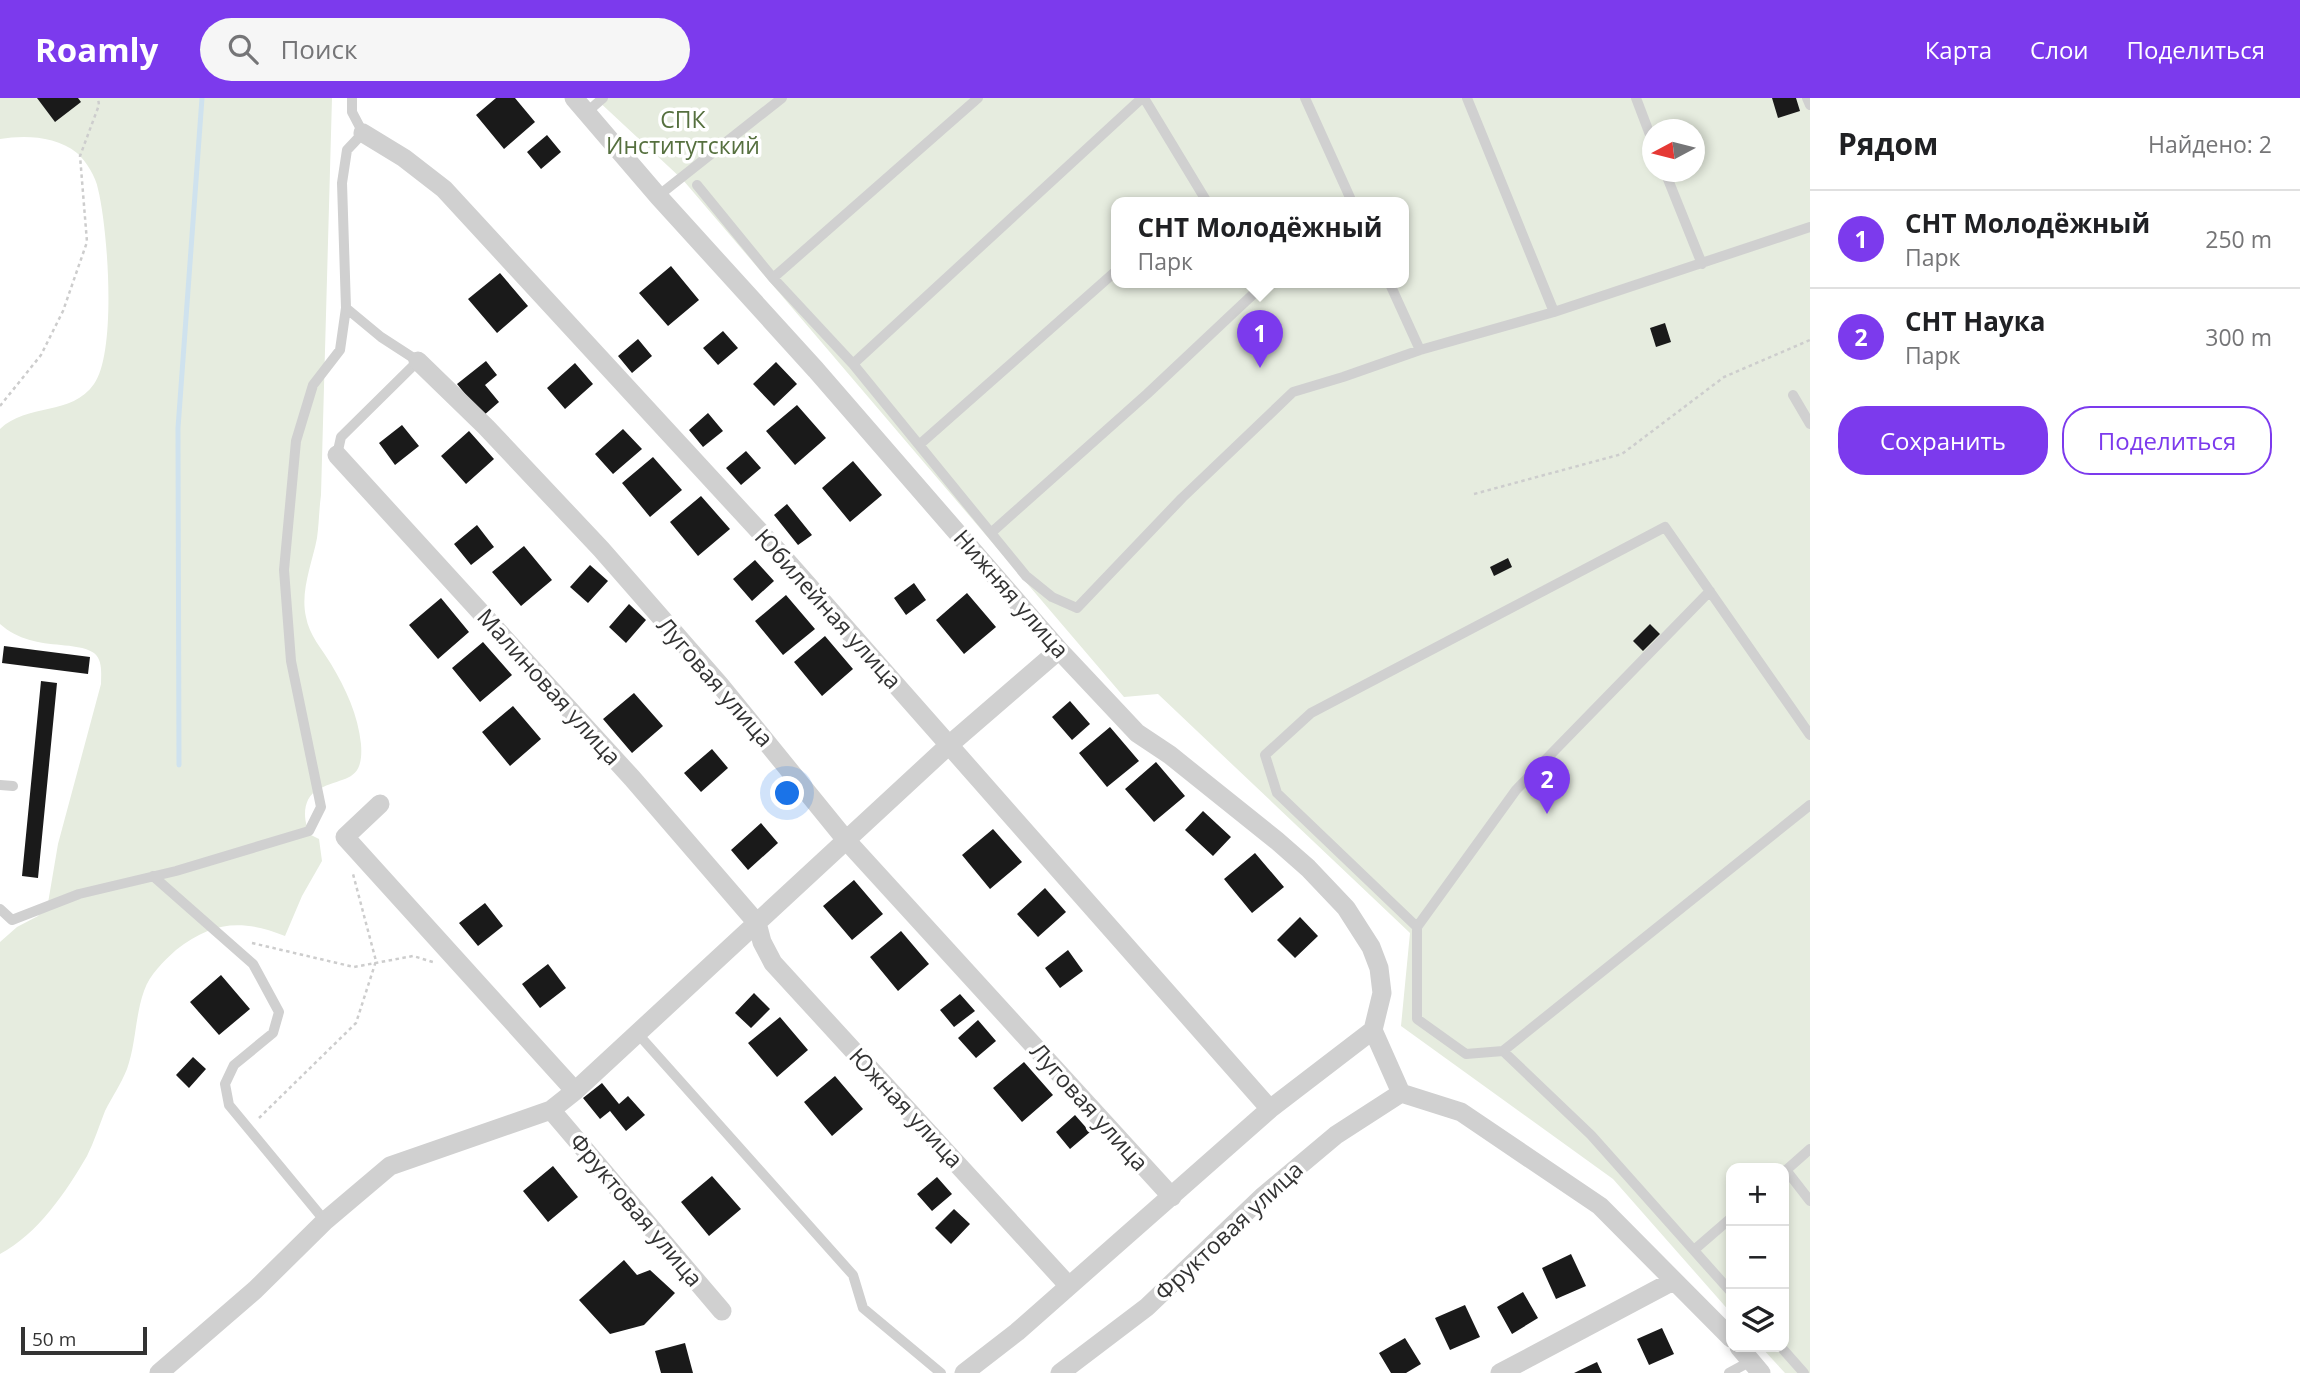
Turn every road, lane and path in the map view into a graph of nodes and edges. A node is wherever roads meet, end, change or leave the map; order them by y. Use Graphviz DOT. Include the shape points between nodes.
graph roads {
  1 [pos="98,98"];
  2 [pos="352,98"];
  3 [pos="603,98"];
  4 [pos="782,98"];
  5 [pos="978,98"];
  6 [pos="1143,98"];
  7 [pos="1305,98"];
  8 [pos="1467,98"];
  9 [pos="1636,98"];
  10 [pos="1807,98"];
  11 [pos="581,105"];
  12 [pos="1810,105"];
  13 [pos="1644,119"];
  14 [pos="363,133"];
  15 [pos="1669,182"];
  16 [pos="697,185"];
  17 [pos="659,196"];
  18 [pos="1200,197"];
  19 [pos="1350,197"];
  20 [pos="1810,227"];
  21 [pos="1702,264"];
  22 [pos="1111,275"];
  23 [pos="774,278"];
  24 [pos="1260,288"];
  25 [pos="1392,288"];
  26 [pos="346,308"];
  27 [pos="1554,312"];
  28 [pos="1810,340"];
  29 [pos="1420,350"];
  30 [pos="418,361"];
  31 [pos="853,364"];
  32 [pos="1793,395"];
  33 [pos="0,406"];
  34 [pos="1810,424"];
  35 [pos="919,445"];
  36 [pos="337,455"];
  37 [pos="1474,494"];
  38 [pos="992,532"];
  39 [pos="1710,591"];
  40 [pos="1059,650"];
  41 [pos="1810,735"];
  42 [pos="949,745"];
  43 [pos="0,785"];
  44 [pos="13,786"];
  45 [pos="380,804"];
  46 [pos="1810,805"];
  47 [pos="846,840"];
  48 [pos="353,874"];
  49 [pos="153,876"];
  50 [pos="0,909"];
  51 [pos="757,923"];
  52 [pos="1417,927"];
  53 [pos="222,937"];
  54 [pos="376,961"];
  55 [pos="436,964"];
  56 [pos="1373,1030"];
  57 [pos="638,1034"];
  58 [pos="1503,1051"];
  59 [pos="575,1091"];
  60 [pos="1401,1093"];
  61 [pos="1270,1109"];
  62 [pos="551,1110"];
  63 [pos="248,1128"];
  64 [pos="1810,1149"];
  65 [pos="1789,1167"];
  66 [pos="1789,1176"];
  67 [pos="1172,1198"];
  68 [pos="1810,1201"];
  69 [pos="325,1221"];
  70 [pos="1726,1222"];
  71 [pos="1694,1250"];
  72 [pos="1673,1281"];
  73 [pos="1068,1285"];
  74 [pos="1728,1289"];
  75 [pos="722,1311"];
  76 [pos="1726,1333"];
  77 [pos="1785,1352"];
  78 [pos="1751,1360"];
  79 [pos="159,1373"];
  80 [pos="941,1373"];
  81 [pos="964,1373"];
  82 [pos="1060,1373"];
  83 [pos="1500,1373"];
  84 [pos="1729,1373"];
  85 [pos="1804,1373"];
  1 -- 33 [label="path" via="80,156 87,242 63,311 41,355"];
  2 -- 14 [label="lane" via="352,111"];
  3 -- 11 [label="lane"];
  4 -- 17 [label="lane"];
  5 -- 23 [label="lane"];
  6 -- 18 [label="lane"];
  6 -- 31 [label="lane"];
  7 -- 19 [label="lane"];
  8 -- 27 [label="lane"];
  9 -- 13 [label="lane"];
  10 -- 12 [label="lane"];
  11 -- 17 [label="street, Нижняя улица"];
  14 -- 26 [label="lane" via="347,150 342,183"];
  14 -- 42 [label="street, Юбилейная улица" via="444,189"];
  15 -- 21 [label="lane"];
  16 -- 23 [label="lane"];
  17 -- 40 [label="street, Нижняя улица"];
  20 -- 21 [label="lane"];
  21 -- 27 [label="lane"];
  22 -- 35 [label="lane"];
  23 -- 31 [label="lane"];
  24 -- 38 [label="lane"];
  25 -- 29 [label="lane"];
  26 -- 30 [label="lane"];
  26 -- 49 [label="lane" via="340,350 313,385 296,441 284,570 291,660 321,807 309,831"];
  27 -- 29 [label="lane"];
  28 -- 37 [label="path" via="1724,377 1622,454"];
  29 -- 38 [label="lane" via="1293,392 1182,498 1077,608 1052,597 1026,576"];
  30 -- 36 [label="lane" via="341,437"];
  30 -- 47 [label="street, Луговая улица" via="610,560 720,685"];
  31 -- 35 [label="lane"];
  32 -- 34 [label="lane"];
  35 -- 38 [label="lane"];
  36 -- 51 [label="street, Малиновая улица" via="623,767"];
  39 -- 41 [label="lane"];
  39 -- 52 [label="lane" via="1516,790"];
  39 -- 52 [label="lane" via="1665,527 1311,713 1265,755 1277,793"];
  40 -- 42 [label="street"];
  40 -- 56 [label="street, Нижняя улица" via="1137,733 1276,840 1346,908 1371,947 1382,982"];
  42 -- 47 [label="street"];
  42 -- 61 [label="street, Юбилейная улица"];
  43 -- 44 [label="lane"];
  45 -- 59 [label="street" via="345,837"];
  46 -- 58 [label="lane"];
  47 -- 51 [label="street"];
  47 -- 67 [label="street, Луговая улица"];
  48 -- 54 [label="path"];
  49 -- 50 [label="lane" via="79,894 12,920"];
  49 -- 53 [label="lane"];
  51 -- 57 [label="street"];
  51 -- 73 [label="street, Южная улица" via="774,963"];
  52 -- 58 [label="lane" via="1417,1019 1466,1054"];
  53 -- 54 [label="path" via="354,967"];
  53 -- 63 [label="lane" via="253,964 279,1012 273,1033 234,1065 225,1084 229,1105"];
  54 -- 55 [label="path" via="413,956"];
  54 -- 63 [label="path" via="356,1023"];
  56 -- 60 [label="street"];
  56 -- 61 [label="street"];
  57 -- 59 [label="street"];
  57 -- 80 [label="lane" via="853,1275 863,1308"];
  58 -- 71 [label="lane" via="1591,1135"];
  59 -- 62 [label="street"];
  60 -- 72 [label="street" via="1461,1112 1600,1206"];
  60 -- 82 [label="street, Фруктовая улица" via="1336,1135 1262,1197 1147,1307"];
  61 -- 67 [label="street"];
  62 -- 69 [label="street" via="390,1166"];
  62 -- 75 [label="street, Фруктовая улица"];
  63 -- 69 [label="lane"];
  64 -- 65 [label="lane"];
  66 -- 68 [label="lane"];
  67 -- 73 [label="street"];
  69 -- 79 [label="street" via="255,1290"];
  70 -- 71 [label="lane"];
  71 -- 74 [label="lane"];
  72 -- 76 [label="street"];
  72 -- 83 [label="street"];
  73 -- 81 [label="street"];
  77 -- 85 [label="lane"];
  78 -- 84 [label="lane"];
}
